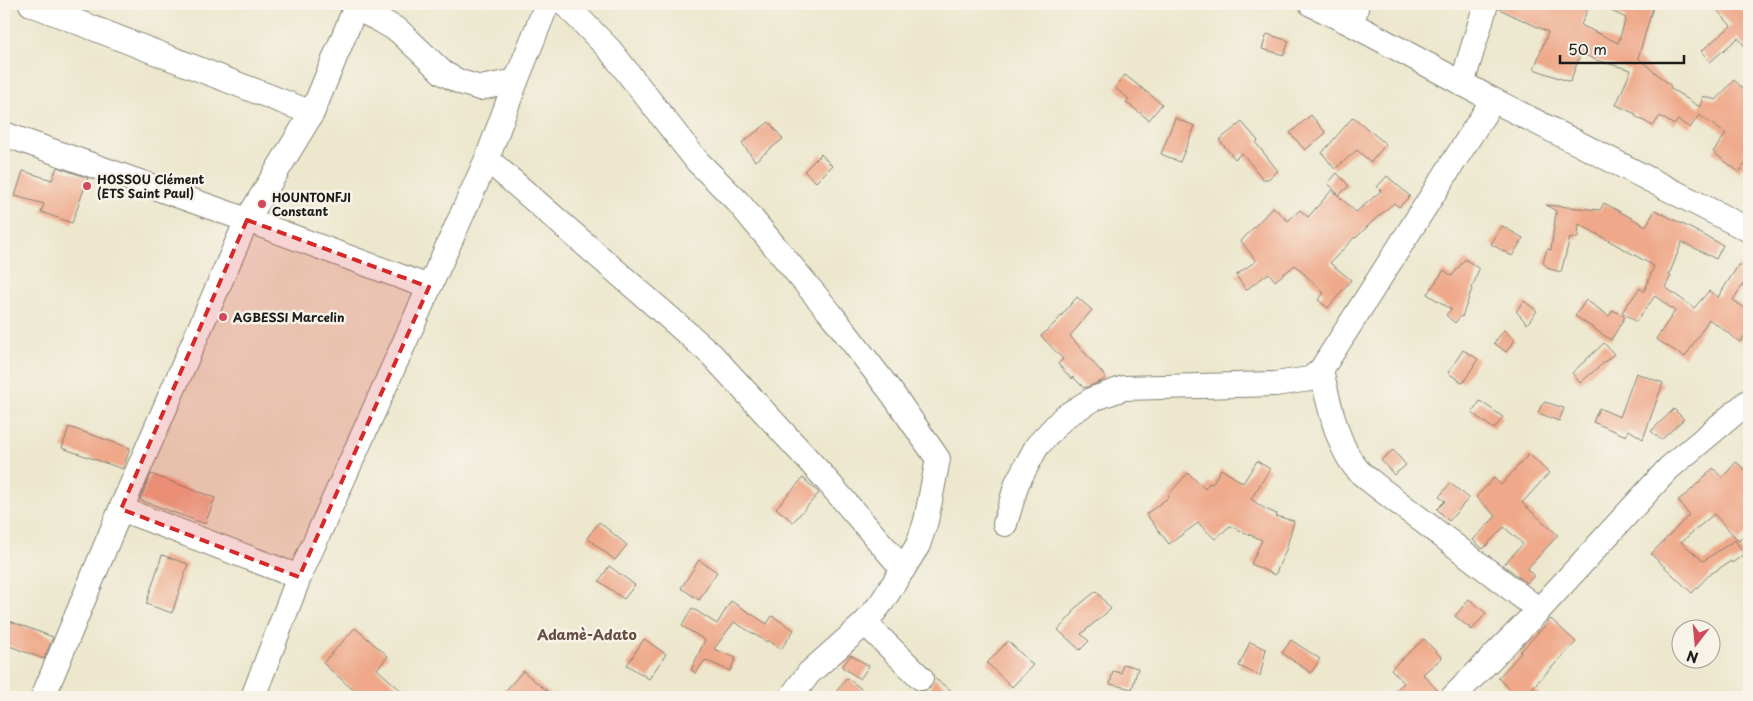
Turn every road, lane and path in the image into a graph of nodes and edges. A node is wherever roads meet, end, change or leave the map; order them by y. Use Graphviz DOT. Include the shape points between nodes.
graph roads {
  1 [pos="31,4"];
  2 [pos="547,4"];
  3 [pos="565,4"];
  4 [pos="1311,4"];
  5 [pos="1486,4"];
  6 [pos="356,6"];
  7 [pos="1354,14"];
  8 [pos="516,80"];
  9 [pos="1462,84"];
  10 [pos="1493,100"];
  11 [pos="312,113"];
  12 [pos="4,134"];
  13 [pos="487,159"];
  14 [pos="247,220"];
  15 [pos="1749,230"];
  16 [pos="429,287"];
  17 [pos="1321,370"];
  18 [pos="1749,401"];
  19 [pos="121,509"];
  20 [pos="1005,524"];
  21 [pos="903,569"];
  22 [pos="299,577"];
  23 [pos="1539,610"];
  24 [pos="865,623"];
  25 [pos="922,678"];
  26 [pos="44,697"];
  27 [pos="253,697"];
  28 [pos="791,697"];
  29 [pos="1453,697"];
  1 -- 11 [label="street"];
  2 -- 8 [label="street"];
  3 -- 21 [label="street" via="610,50 697,160 738,202 825,307 938,459 926,521 918,545"];
  4 -- 7 [label="street"];
  5 -- 9 [label="street"];
  6 -- 8 [label="street" via="399,31 443,73 460,82 480,88"];
  6 -- 11 [label="street"];
  7 -- 9 [label="street"];
  8 -- 13 [label="street"];
  9 -- 10 [label="street"];
  10 -- 15 [label="street"];
  10 -- 17 [label="street"];
  11 -- 14 [label="street"];
  12 -- 14 [label="street"];
  13 -- 16 [label="street"];
  13 -- 21 [label="street" via="711,354"];
  14 -- 16 [label="street"];
  14 -- 19 [label="street"];
  16 -- 22 [label="street"];
  17 -- 20 [label="street" via="1310,379 1275,384 1124,388 1093,399 1064,417 1037,446 1017,483"];
  17 -- 23 [label="street" via="1342,444 1356,468"];
  18 -- 23 [label="street" via="1669,468"];
  19 -- 22 [label="street"];
  19 -- 26 [label="street"];
  21 -- 24 [label="street"];
  22 -- 27 [label="street"];
  23 -- 29 [label="street"];
  24 -- 25 [label="street"];
  24 -- 28 [label="street" via="809,673"];
}
